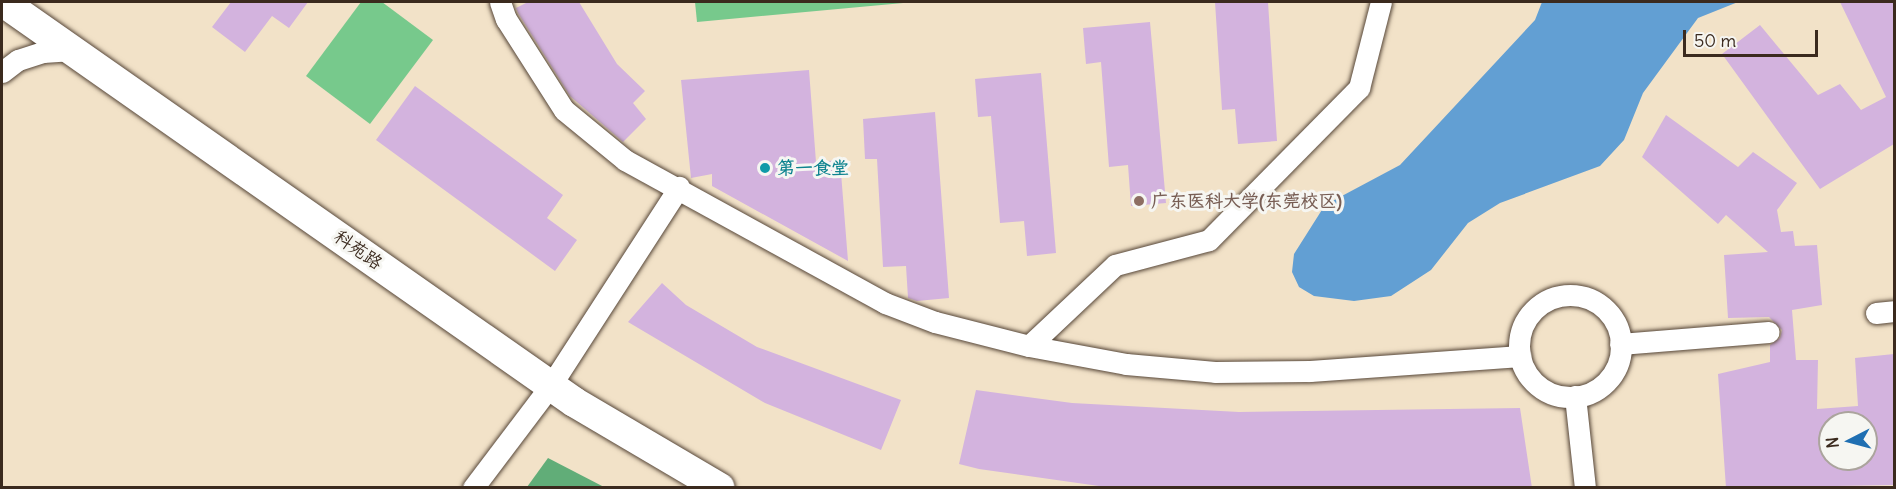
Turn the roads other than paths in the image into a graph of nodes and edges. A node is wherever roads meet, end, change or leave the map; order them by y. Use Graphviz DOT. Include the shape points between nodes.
graph roads {
  1 [pos="3,2"];
  2 [pos="500,2"];
  3 [pos="1381,2"];
  4 [pos="72,50"];
  5 [pos="2,72"];
  6 [pos="679,188"];
  7 [pos="1769,333"];
  8 [pos="1620,344"];
  9 [pos="1029,346"];
  10 [pos="1520,356"];
  11 [pos="551,385"];
  12 [pos="1575,396"];
  13 [pos="473,488"];
  14 [pos="720,488"];
  15 [pos="1585,488"];
  1 -- 4 [label="street, 科苑路"];
  2 -- 6 [label="street" via="506,19 564,110 625,160"];
  3 -- 9 [label="street" via="1359,88 1209,240 1115,265"];
  4 -- 5 [label="street" via="43,52 18,60"];
  4 -- 11 [label="street, 科苑路"];
  6 -- 9 [label="street" via="885,303 935,322"];
  6 -- 11 [label="street"];
  7 -- 8 [label="street"];
  8 -- 10 [label="street" via="1612,316 1593,300 1573,295 1548,299 1530,314 1522,328"];
  8 -- 12 [label="street" via="1613,374 1598,389"];
  9 -- 10 [label="street" via="1126,364 1215,372 1310,371"];
  10 -- 12 [label="street" via="1527,373 1544,390"];
  11 -- 13 [label="street"];
  11 -- 14 [label="street, 科苑路"];
  12 -- 15 [label="street"];
}
